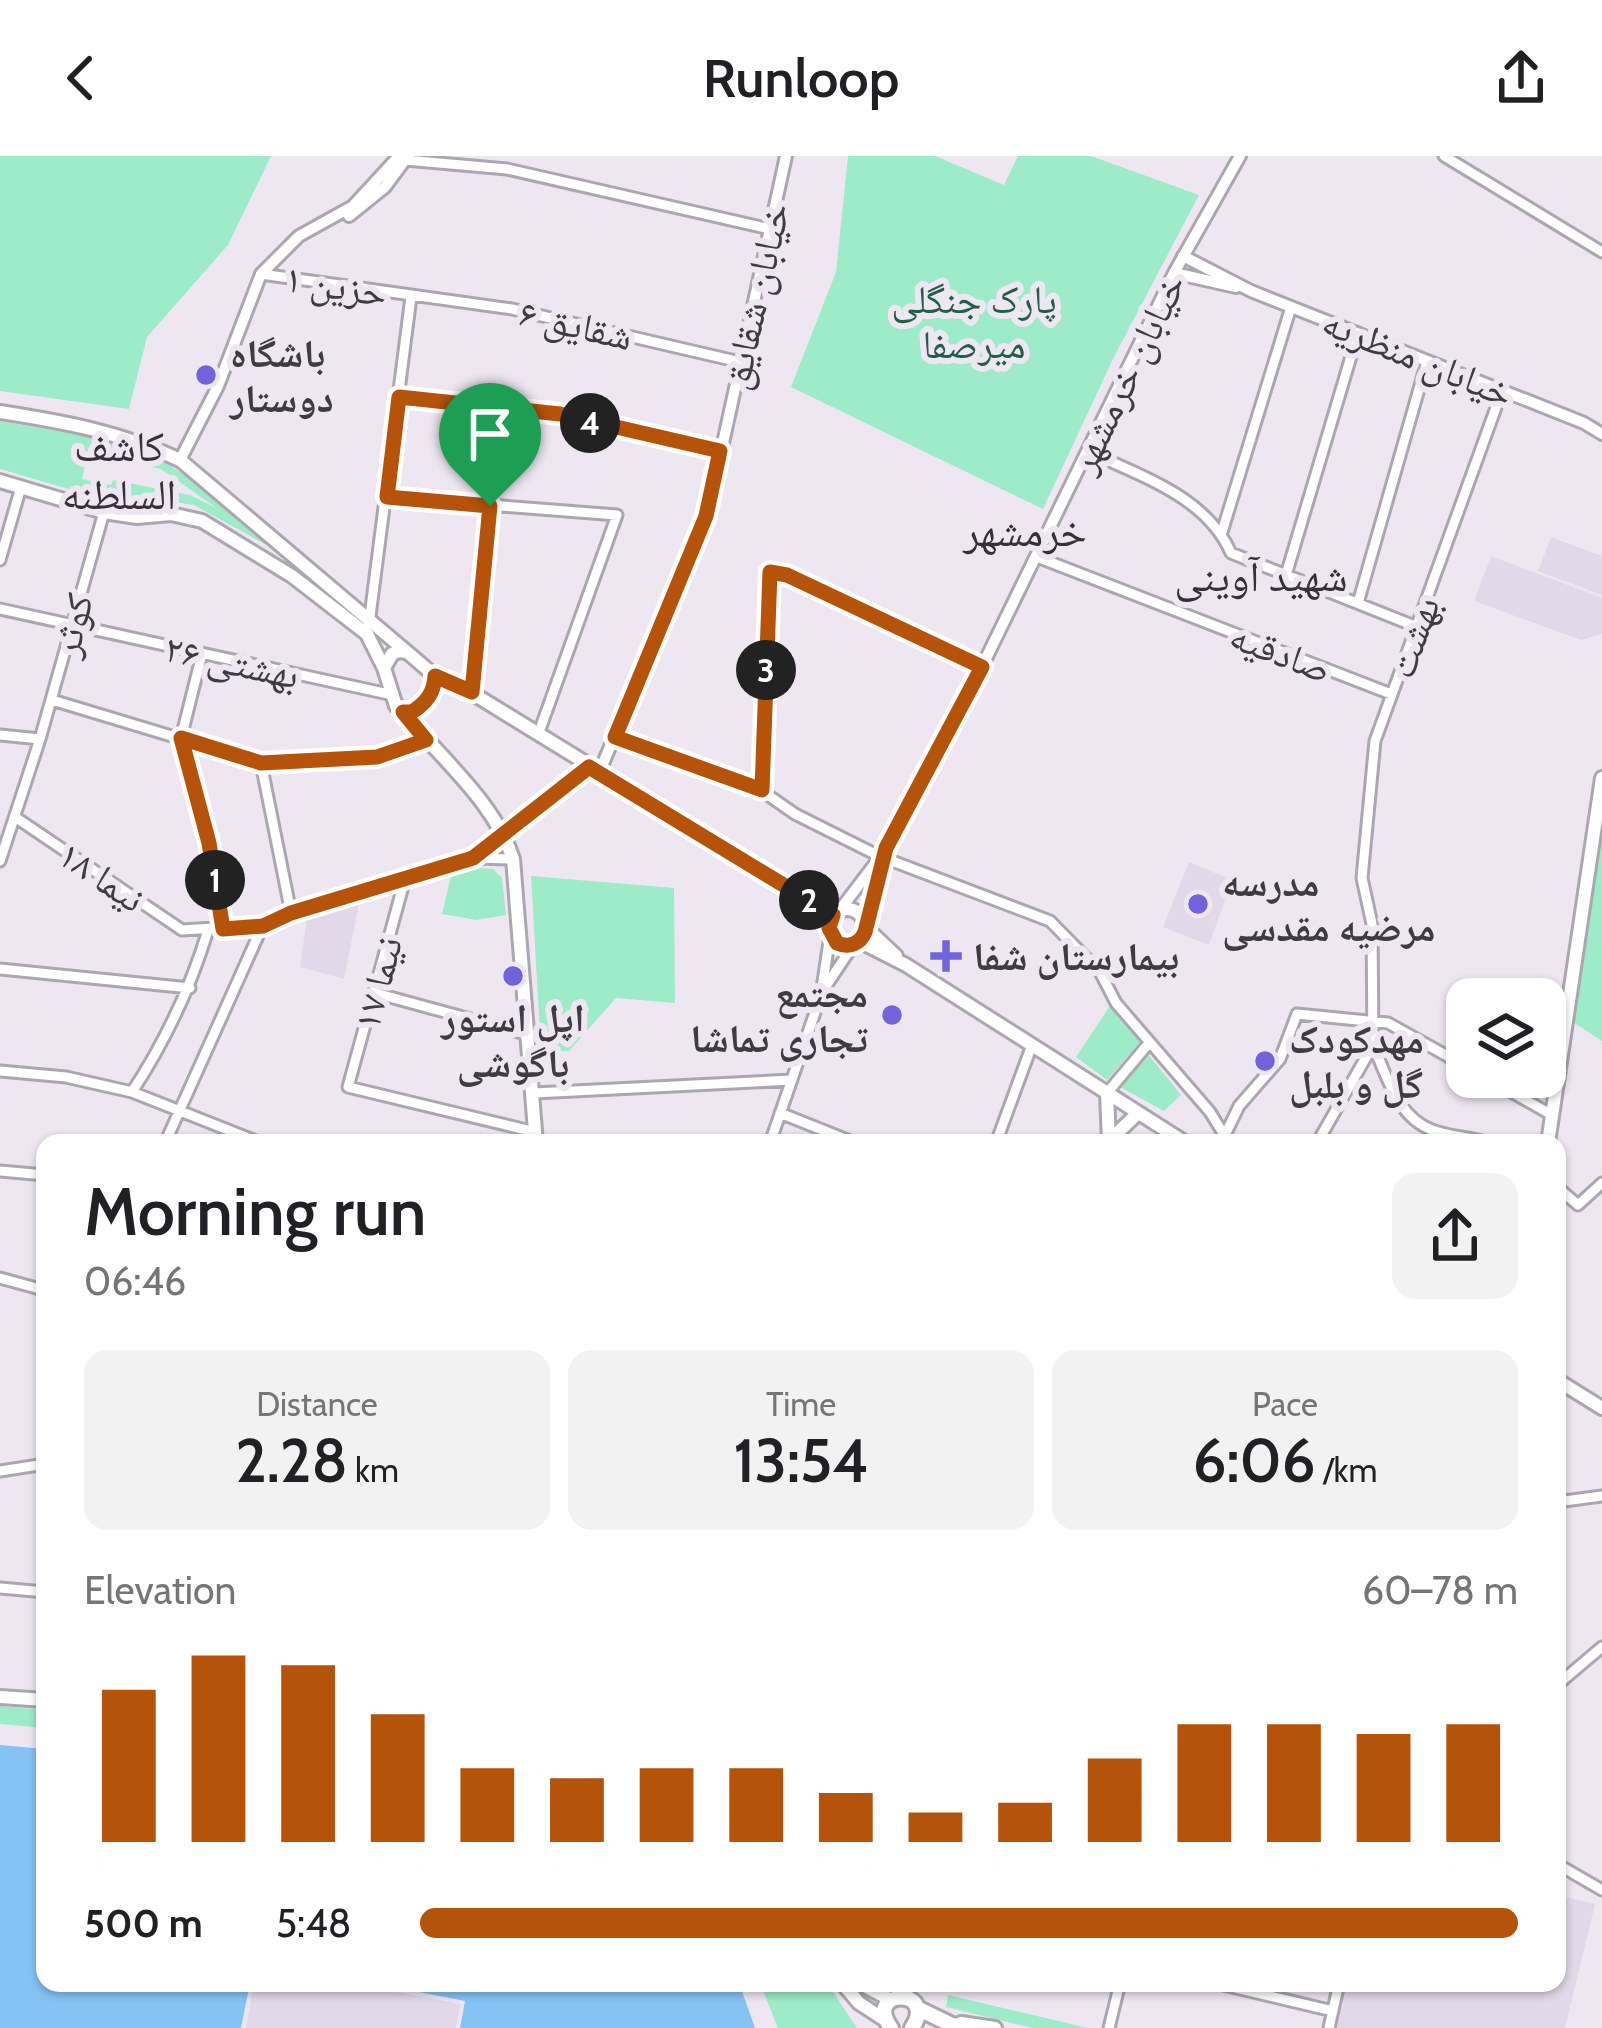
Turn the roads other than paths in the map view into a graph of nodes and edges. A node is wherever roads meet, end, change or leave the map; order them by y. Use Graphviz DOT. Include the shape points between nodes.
graph roads {
  1 [pos="786,156"];
  2 [pos="1444,156"];
  3 [pos="404,157"];
  4 [pos="1235,158"];
  5 [pos="770,229"];
  6 [pos="1602,252"];
  7 [pos="1183,256"];
  8 [pos="1174,273"];
  9 [pos="261,274"];
  10 [pos="1251,291"];
  11 [pos="411,296"];
  12 [pos="1292,307"];
  13 [pos="1358,333"];
  14 [pos="1427,361"];
  15 [pos="740,362"];
  16 [pos="1502,391"];
  17 [pos="399,397"];
  18 [pos="0,412"];
  19 [pos="1602,431"];
  20 [pos="720,451"];
  21 [pos="1088,451"];
  22 [pos="180,460"];
  23 [pos="0,481"];
  24 [pos="21,487"];
  25 [pos="387,497"];
  26 [pos="490,506"];
  27 [pos="104,512"];
  28 [pos="1222,532"];
  29 [pos="1037,557"];
  30 [pos="0,560"];
  31 [pos="1286,574"];
  32 [pos="1358,603"];
  33 [pos="0,609"];
  34 [pos="71,627"];
  35 [pos="369,627"];
  36 [pos="1417,627"];
  37 [pos="407,652"];
  38 [pos="202,654"];
  39 [pos="982,667"];
  40 [pos="384,668"];
  41 [pos="435,676"];
  42 [pos="472,692"];
  43 [pos="1391,694"];
  44 [pos="393,695"];
  45 [pos="52,700"];
  46 [pos="403,712"];
  47 [pos="0,735"];
  48 [pos="538,735"];
  49 [pos="615,737"];
  50 [pos="181,738"];
  51 [pos="40,739"];
  52 [pos="426,740"];
  53 [pos="261,763"];
  54 [pos="594,770"];
  55 [pos="1602,778"];
  56 [pos="762,790"];
  57 [pos="15,817"];
  58 [pos="504,832"];
  59 [pos="1598,834"];
  60 [pos="884,854"];
  61 [pos="473,858"];
  62 [pos="513,859"];
  63 [pos="0,861"];
  64 [pos="405,879"];
  65 [pos="291,913"];
  66 [pos="836,913"];
  67 [pos="263,926"];
  68 [pos="865,926"];
  69 [pos="223,929"];
  70 [pos="208,931"];
  71 [pos="830,934"];
  72 [pos="856,943"];
  73 [pos="906,965"];
  74 [pos="0,970"];
  75 [pos="190,988"];
  76 [pos="375,993"];
  77 [pos="820,995"];
  78 [pos="1372,1019"];
  79 [pos="529,1035"];
  80 [pos="1149,1043"];
  81 [pos="1032,1045"];
  82 [pos="1373,1045"];
  83 [pos="1446,1055"];
  84 [pos="0,1071"];
  85 [pos="792,1080"];
  86 [pos="132,1092"];
  87 [pos="534,1093"];
  88 [pos="1107,1093"];
  89 [pos="1523,1098"];
  90 [pos="1239,1106"];
  91 [pos="177,1112"];
  92 [pos="1210,1112"];
  93 [pos="780,1113"];
  94 [pos="1138,1113"];
  95 [pos="1552,1114"];
  96 [pos="168,1134"];
  97 [pos="237,1134"];
  98 [pos="524,1134"];
  99 [pos="536,1134"];
  100 [pos="773,1134"];
  101 [pos="832,1134"];
  102 [pos="999,1134"];
  103 [pos="1109,1134"];
  104 [pos="1117,1134"];
  105 [pos="1172,1134"];
  106 [pos="1225,1134"];
  107 [pos="1229,1134"];
  108 [pos="1322,1134"];
  109 [pos="1450,1134"];
  110 [pos="1549,1134"];
  111 [pos="0,1171"];
  112 [pos="36,1173"];
  113 [pos="1602,1183"];
  114 [pos="1566,1194"];
  115 [pos="0,1278"];
  116 [pos="36,1288"];
  117 [pos="1566,1386"];
  118 [pos="1602,1408"];
  119 [pos="36,1465"];
  120 [pos="0,1471"];
  121 [pos="1602,1496"];
  122 [pos="1566,1501"];
  123 [pos="0,1588"];
  124 [pos="36,1591"];
  125 [pos="1602,1647"];
  126 [pos="1566,1675"];
  127 [pos="0,1696"];
  128 [pos="36,1699"];
  129 [pos="1566,1869"];
  130 [pos="1602,1890"];
  131 [pos="850,1992"];
  132 [pos="1118,1992"];
  133 [pos="1253,1992"];
  134 [pos="1338,1992"];
  135 [pos="906,1997"];
  136 [pos="1333,2011"];
  137 [pos="934,2018"];
  138 [pos="888,2026"];
  139 [pos="913,2028"];
  140 [pos="969,2028"];
  141 [pos="995,2028"];
  142 [pos="1109,2028"];
  143 [pos="1329,2028"];
  1 -- 5 [label="street, خیابان شقایق"];
  2 -- 6 [label="street"];
  3 -- 5 [label="street" via="507,170"];
  3 -- 9 [label="street" via="358,212"];
  4 -- 7 [label="street, خیابان خرمشهر"];
  5 -- 15 [label="street, خیابان شقایق"];
  7 -- 8 [label="street, خیابان خرمشهر"];
  7 -- 10 [label="street"];
  8 -- 10 [label="street"];
  8 -- 21 [label="street, خیابان خرمشهر"];
  9 -- 11 [label="street, حزین ۱"];
  9 -- 22 [label="street"];
  10 -- 12 [label="street, خیابان منظریه"];
  11 -- 15 [label="street, شقایق ۶" via="512,309"];
  11 -- 17 [label="street"];
  12 -- 13 [label="street, خیابان منظریه"];
  12 -- 28 [label="street"];
  13 -- 14 [label="street, خیابان منظریه"];
  13 -- 31 [label="street"];
  14 -- 16 [label="street, خیابان منظریه"];
  14 -- 32 [label="street"];
  15 -- 20 [label="street, خیابان شقایق"];
  16 -- 19 [label="street, خیابان منظریه"];
  16 -- 36 [label="street, بهشت"];
  17 -- 20 [label="street" via="560,414"];
  17 -- 25 [label="street"];
  18 -- 22 [label="main road" via="98,428"];
  20 -- 49 [label="street, خیابان شقایق" via="706,516"];
  21 -- 28 [label="street" via="1197,506"];
  21 -- 29 [label="street, خیابان خرمشهر"];
  22 -- 35 [label="main road"];
  23 -- 24 [label="main road"];
  24 -- 27 [label="main road"];
  24 -- 30 [label="street"];
  25 -- 26 [label="street"];
  25 -- 35 [label="street"];
  26 -- 42 [label="street"];
  26 -- 48 [label="street" via="617,515"];
  27 -- 34 [label="street, کوثر"];
  27 -- 35 [label="main road" via="202,521"];
  28 -- 31 [label="street" via="1231,553"];
  29 -- 39 [label="street, خیابان خرمشهر"];
  29 -- 43 [label="street, صادقیه"];
  31 -- 32 [label="street"];
  32 -- 36 [label="street"];
  33 -- 34 [label="street, بهشتی ۲۶"];
  34 -- 38 [label="street, بهشتی ۲۶"];
  34 -- 45 [label="street, کوثر"];
  35 -- 37 [label="main road"];
  35 -- 40 [label="main road"];
  36 -- 43 [label="street, بهشت"];
  37 -- 40 [label="main road" via="392,654"];
  37 -- 41 [label="main road"];
  38 -- 44 [label="street, بهشتی ۲۶"];
  38 -- 50 [label="street"];
  39 -- 56 [label="street" via="770,572"];
  39 -- 60 [label="street, خیابان خرمشهر"];
  40 -- 44 [label="main road"];
  41 -- 42 [label="main road"];
  41 -- 46 [label="main road" via="428,698"];
  42 -- 48 [label="main road"];
  43 -- 78 [label="street, بهشت" via="1373,750 1364,891"];
  44 -- 46 [label="main road"];
  45 -- 50 [label="street"];
  45 -- 51 [label="street, کوثر"];
  46 -- 52 [label="main road"];
  47 -- 51 [label="street"];
  48 -- 54 [label="main road"];
  49 -- 54 [label="street, خیابان شقایق"];
  49 -- 56 [label="street"];
  50 -- 53 [label="street"];
  50 -- 69 [label="street"];
  51 -- 57 [label="street, کوثر"];
  52 -- 53 [label="street" via="377,757"];
  52 -- 58 [label="main road"];
  53 -- 65 [label="street"];
  54 -- 58 [label="street"];
  54 -- 66 [label="main road"];
  55 -- 59 [label="main road"];
  56 -- 60 [label="street"];
  57 -- 63 [label="street, کوثر"];
  57 -- 70 [label="street, نیما ۱۸" via="182,930"];
  58 -- 61 [label="street"];
  58 -- 62 [label="main road"];
  59 -- 95 [label="main road"];
  60 -- 66 [label="street"];
  60 -- 68 [label="street"];
  60 -- 80 [label="street" via="1050,921 1100,972"];
  61 -- 62 [label="street"];
  61 -- 64 [label="street"];
  62 -- 79 [label="main road"];
  64 -- 65 [label="street"];
  64 -- 76 [label="street, نیما ۱۷"];
  65 -- 67 [label="street"];
  66 -- 68 [label="main road" via="855,911"];
  66 -- 71 [label="main road"];
  67 -- 69 [label="street, نیما ۱۸"];
  67 -- 91 [label="street"];
  68 -- 72 [label="main road"];
  68 -- 73 [label="main road"];
  69 -- 70 [label="street, نیما ۱۸"];
  70 -- 75 [label="street"];
  71 -- 72 [label="main road" via="837,943"];
  71 -- 77 [label="street"];
  72 -- 73 [label="main road"];
  72 -- 77 [label="street"];
  73 -- 81 [label="main road"];
  74 -- 75 [label="street"];
  75 -- 86 [label="street"];
  76 -- 79 [label="street"];
  76 -- 98 [label="street, نیما ۱۷" via="348,1088"];
  77 -- 85 [label="street"];
  78 -- 82 [label="street, بهشت"];
  78 -- 83 [label="street"];
  78 -- 90 [label="street" via="1298,1014 1280,1059"];
  79 -- 87 [label="main road"];
  80 -- 88 [label="street"];
  80 -- 92 [label="street"];
  81 -- 88 [label="main road"];
  81 -- 102 [label="street"];
  82 -- 108 [label="street"];
  82 -- 109 [label="street" via="1412,1119"];
  84 -- 86 [label="street"];
  85 -- 87 [label="street"];
  85 -- 93 [label="street"];
  86 -- 91 [label="street"];
  87 -- 99 [label="main road"];
  88 -- 94 [label="main road"];
  88 -- 103 [label="main road"];
  89 -- 95 [label="street"];
  90 -- 92 [label="street"];
  90 -- 107 [label="street"];
  91 -- 96 [label="street"];
  91 -- 97 [label="street"];
  92 -- 106 [label="street"];
  93 -- 100 [label="street"];
  93 -- 101 [label="street"];
  94 -- 104 [label="main road"];
  94 -- 105 [label="main road"];
  95 -- 110 [label="main road"];
  111 -- 112 [label="street"];
  113 -- 114 [label="street" via="1578,1204"];
  115 -- 116 [label="street"];
  117 -- 118 [label="main road"];
  119 -- 120 [label="street"];
  121 -- 122 [label="street"];
  123 -- 124 [label="street"];
  125 -- 126 [label="street"];
  127 -- 128 [label="main road"];
  129 -- 130 [label="street"];
  131 -- 138 [label="main road"];
  132 -- 142 [label="street"];
  133 -- 136 [label="street"];
  134 -- 136 [label="street"];
  135 -- 137 [label="main road"];
  135 -- 138 [label="main road" via="884,2009"];
  135 -- 139 [label="main road" via="918,2019"];
  136 -- 143 [label="street"];
  137 -- 140 [label="main road"];
  137 -- 141 [label="main road"];
}
